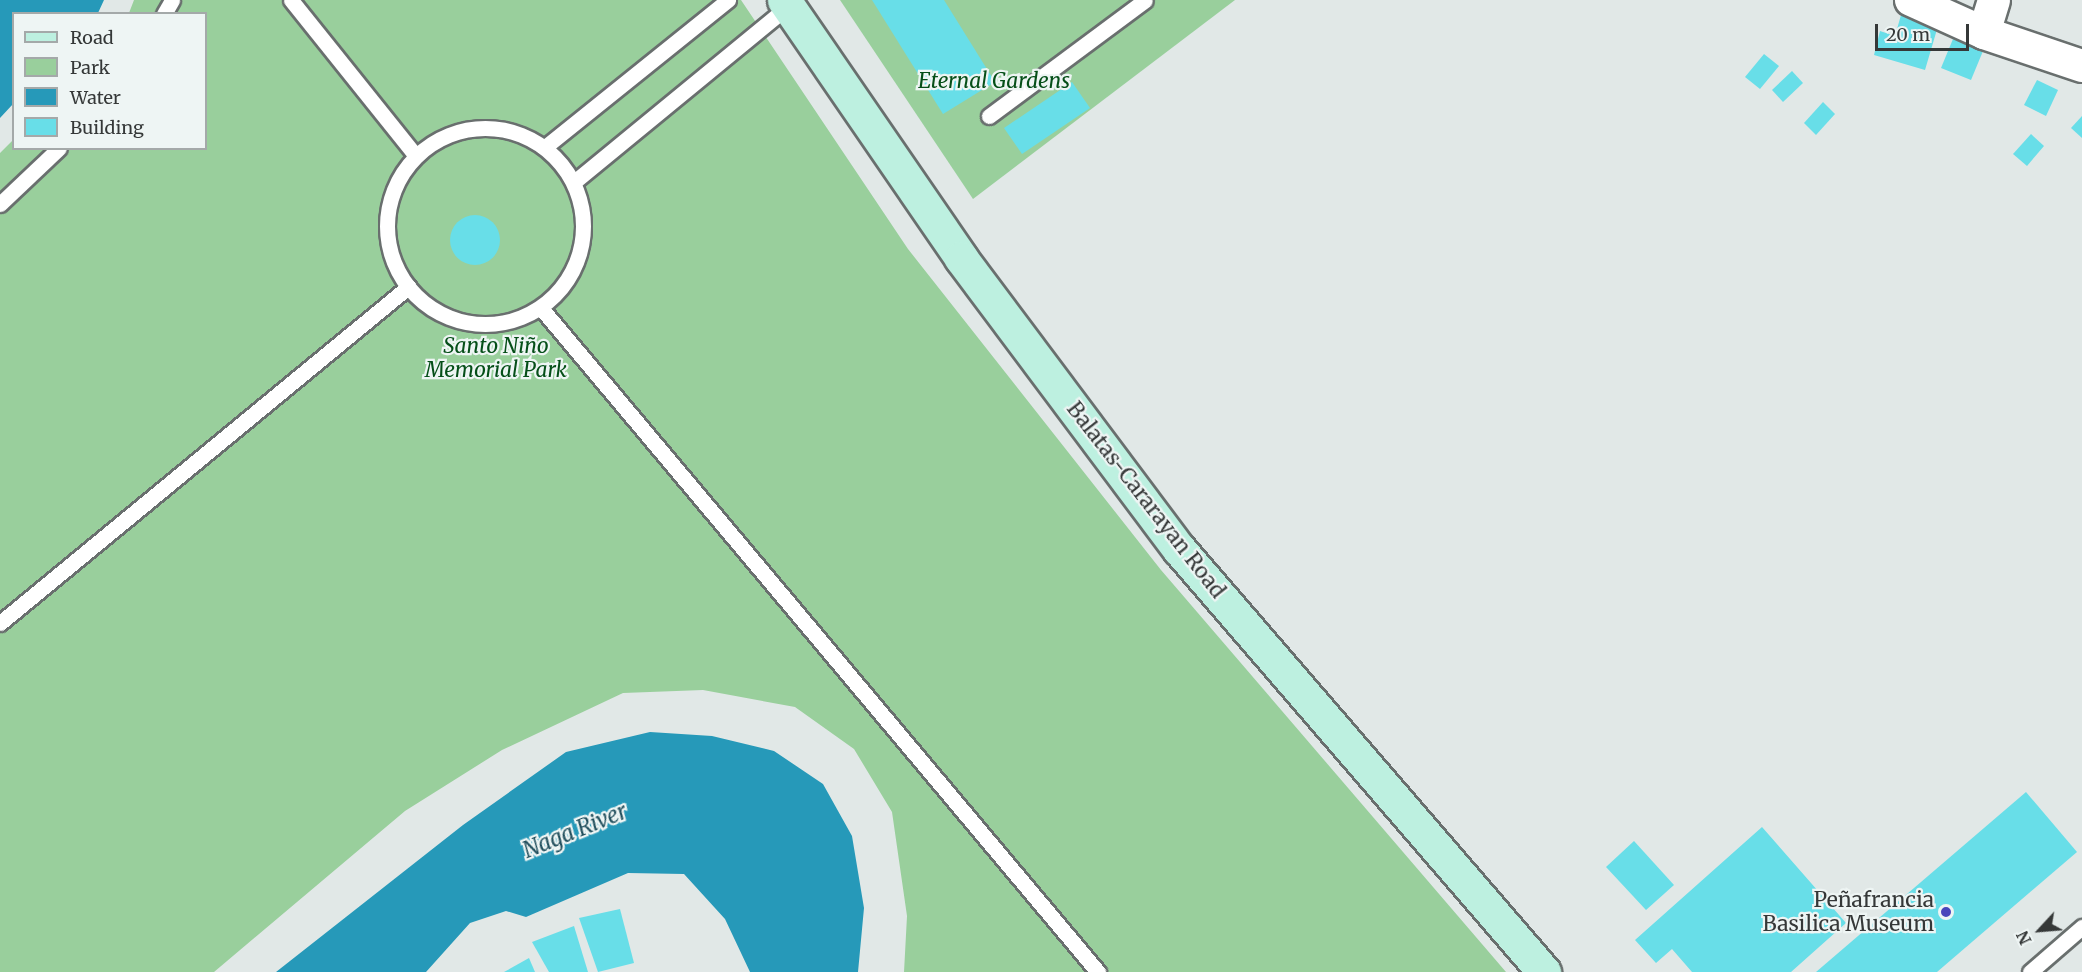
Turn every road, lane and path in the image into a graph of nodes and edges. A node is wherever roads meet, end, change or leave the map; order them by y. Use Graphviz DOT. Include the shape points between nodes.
graph roads {
  1 [pos="291,0"];
  2 [pos="728,0"];
  3 [pos="1911,0"];
  4 [pos="1994,0"];
  5 [pos="786,3"];
  6 [pos="1135,3"];
  7 [pos="1984,33"];
  8 [pos="2082,66"];
  9 [pos="989,116"];
  10 [pos="545,147"];
  11 [pos="56,150"];
  12 [pos="415,155"];
  13 [pos="574,182"];
  14 [pos="0,204"];
  15 [pos="408,288"];
  16 [pos="541,308"];
  17 [pos="0,623"];
  18 [pos="2082,927"];
  19 [pos="1098,972"];
  20 [pos="1544,972"];
  21 [pos="2030,972"];
  1 -- 12 [label="lane"];
  2 -- 10 [label="lane"];
  3 -- 7 [label="street"];
  4 -- 7 [label="street"];
  5 -- 13 [label="lane"];
  5 -- 20 [label="main road, Balatas-Cararayan Road" via="961,258 1179,549"];
  6 -- 9 [label="lane"];
  7 -- 8 [label="street"];
  10 -- 12 [label="lane" via="513,130 478,126 444,135"];
  10 -- 13 [label="lane"];
  11 -- 14 [label="lane"];
  12 -- 15 [label="lane" via="398,178 387,225 394,262"];
  13 -- 16 [label="lane" via="584,216 581,251 566,284"];
  15 -- 16 [label="lane" via="430,308 476,323 514,321"];
  15 -- 17 [label="lane"];
  16 -- 19 [label="lane"];
  18 -- 21 [label="lane"];
}
